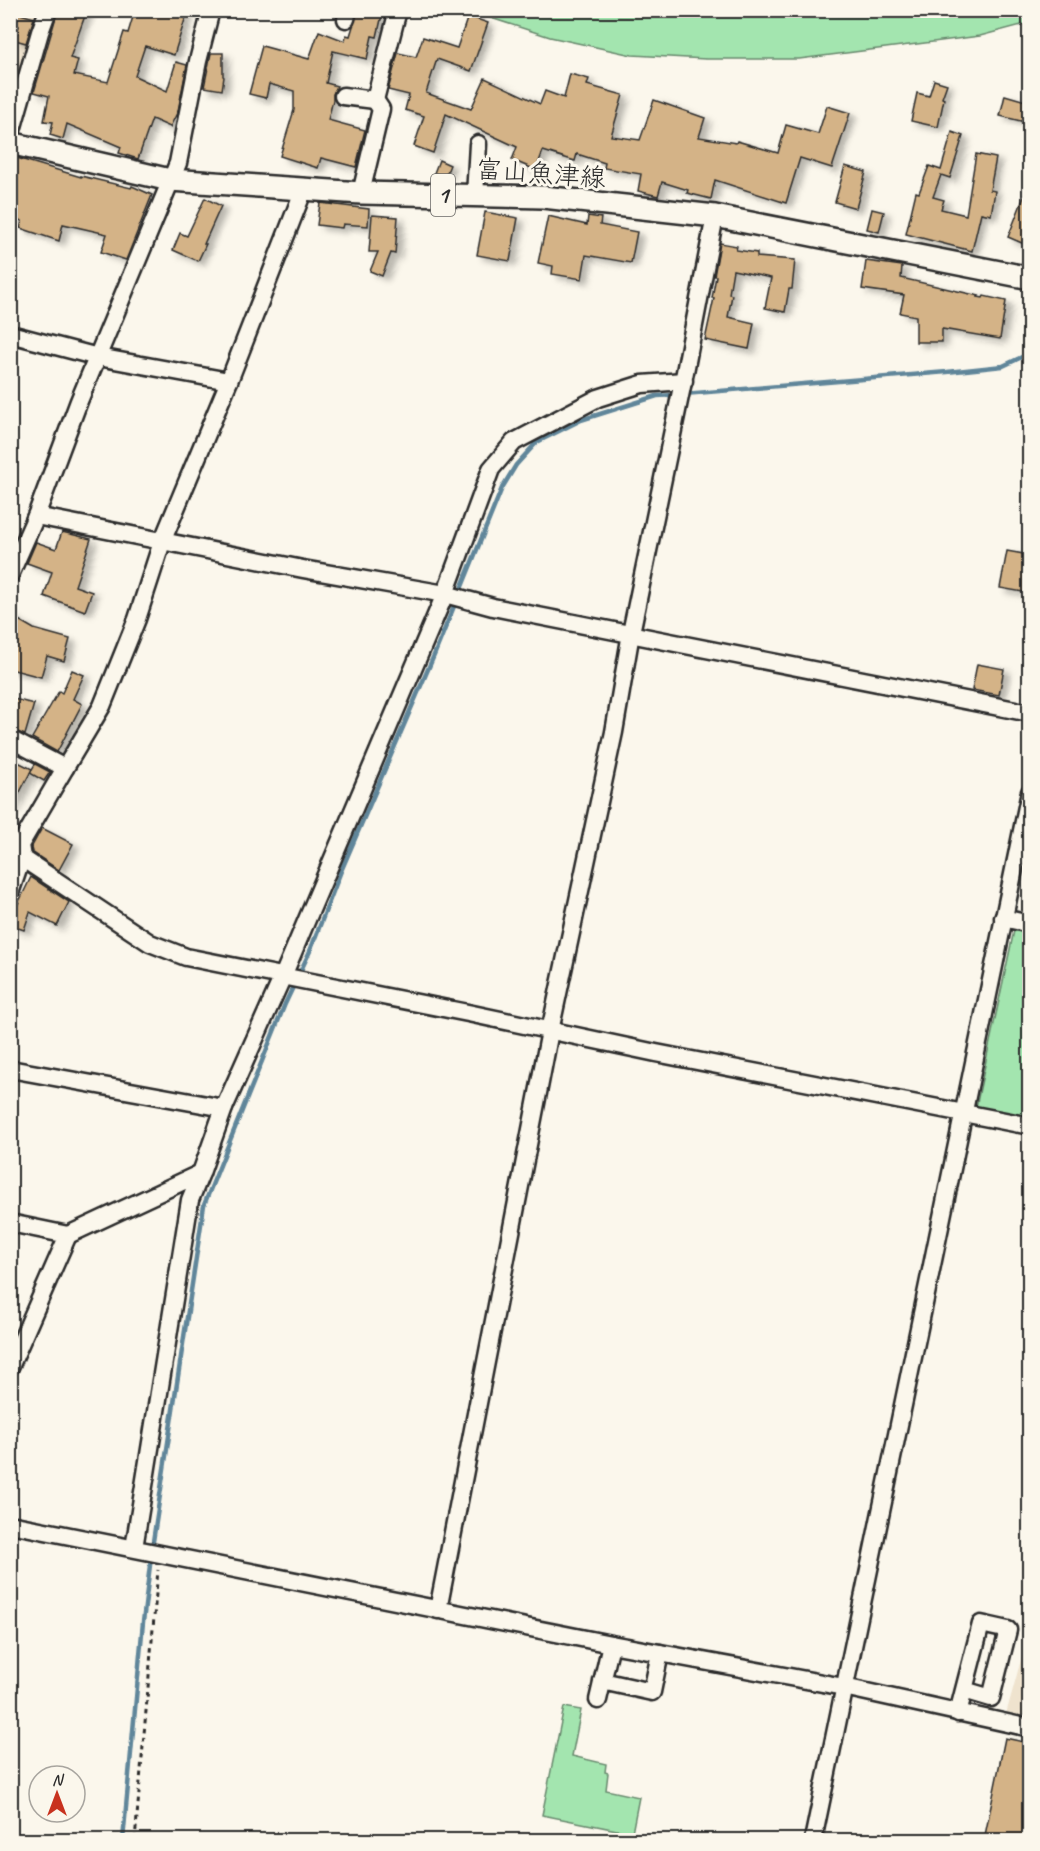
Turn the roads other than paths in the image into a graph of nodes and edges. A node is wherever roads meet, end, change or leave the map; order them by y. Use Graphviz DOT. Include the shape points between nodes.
graph roads {
  1 [pos="48,10"];
  2 [pos="211,10"];
  3 [pos="398,10"];
  4 [pos="343,96"];
  5 [pos="375,100"];
  6 [pos="10,137"];
  7 [pos="10,143"];
  8 [pos="478,144"];
  9 [pos="170,180"];
  10 [pos="304,189"];
  11 [pos="361,193"];
  12 [pos="475,196"];
  13 [pos="715,216"];
  14 [pos="1029,278"];
  15 [pos="10,334"];
  16 [pos="98,357"];
  17 [pos="229,381"];
  18 [pos="684,381"];
  19 [pos="36,516"];
  20 [pos="162,542"];
  21 [pos="10,575"];
  22 [pos="445,594"];
  23 [pos="631,633"];
  24 [pos="1029,713"];
  25 [pos="10,739"];
  26 [pos="64,768"];
  27 [pos="1029,792"];
  28 [pos="16,853"];
  29 [pos="10,893"];
  30 [pos="1003,918"];
  31 [pos="1029,924"];
  32 [pos="283,976"];
  33 [pos="550,1031"];
  34 [pos="10,1069"];
  35 [pos="224,1108"];
  36 [pos="962,1112"];
  37 [pos="1029,1126"];
  38 [pos="201,1173"];
  39 [pos="10,1223"];
  40 [pos="68,1235"];
  41 [pos="10,1368"];
  42 [pos="10,1524"];
  43 [pos="134,1548"];
  44 [pos="438,1610"];
  45 [pos="610,1644"];
  46 [pos="660,1653"];
  47 [pos="602,1681"];
  48 [pos="844,1687"];
  49 [pos="964,1690"];
  50 [pos="598,1700"];
  51 [pos="958,1713"];
  52 [pos="1029,1728"];
  53 [pos="813,1840"];
  1 -- 6 [label="street"];
  2 -- 9 [label="street" via="178,163"];
  3 -- 5 [label="street"];
  4 -- 5 [label="street"];
  5 -- 11 [label="street" via="381,109"];
  7 -- 9 [label="main road, 富山魚津線 / 1"];
  8 -- 12 [label="street"];
  9 -- 10 [label="main road, 富山魚津線 / 1"];
  9 -- 16 [label="street"];
  10 -- 11 [label="main road, 富山魚津線 / 1"];
  10 -- 17 [label="street"];
  11 -- 12 [label="main road, 富山魚津線 / 1"];
  12 -- 13 [label="main road, 富山魚津線 / 1" via="543,197"];
  13 -- 14 [label="main road, 富山魚津線 / 1"];
  13 -- 18 [label="street"];
  15 -- 16 [label="street"];
  16 -- 17 [label="street"];
  16 -- 19 [label="street"];
  17 -- 20 [label="street"];
  18 -- 22 [label="street" via="642,384 598,398 514,442 492,469"];
  18 -- 23 [label="street"];
  19 -- 20 [label="street"];
  19 -- 21 [label="street"];
  20 -- 22 [label="street"];
  20 -- 26 [label="street" via="102,706"];
  22 -- 23 [label="street"];
  22 -- 32 [label="street"];
  23 -- 24 [label="street"];
  23 -- 33 [label="street" via="614,732"];
  25 -- 26 [label="street"];
  26 -- 28 [label="street"];
  27 -- 30 [label="street"];
  28 -- 29 [label="street"];
  28 -- 32 [label="street" via="150,943 186,957"];
  30 -- 31 [label="street"];
  30 -- 36 [label="street"];
  32 -- 33 [label="street"];
  32 -- 35 [label="street"];
  33 -- 36 [label="street"];
  33 -- 44 [label="street"];
  34 -- 35 [label="street"];
  35 -- 38 [label="street"];
  36 -- 37 [label="street"];
  36 -- 48 [label="street"];
  38 -- 40 [label="street"];
  38 -- 43 [label="street" via="190,1200"];
  39 -- 40 [label="street"];
  40 -- 41 [label="street"];
  42 -- 43 [label="street"];
  43 -- 44 [label="street"];
  44 -- 45 [label="street"];
  45 -- 46 [label="street"];
  45 -- 47 [label="street"];
  46 -- 47 [label="street" via="652,1692"];
  46 -- 48 [label="street"];
  47 -- 50 [label="street"];
  48 -- 51 [label="street"];
  48 -- 53 [label="street"];
  49 -- 51 [label="street"];
  51 -- 52 [label="street"];
}
